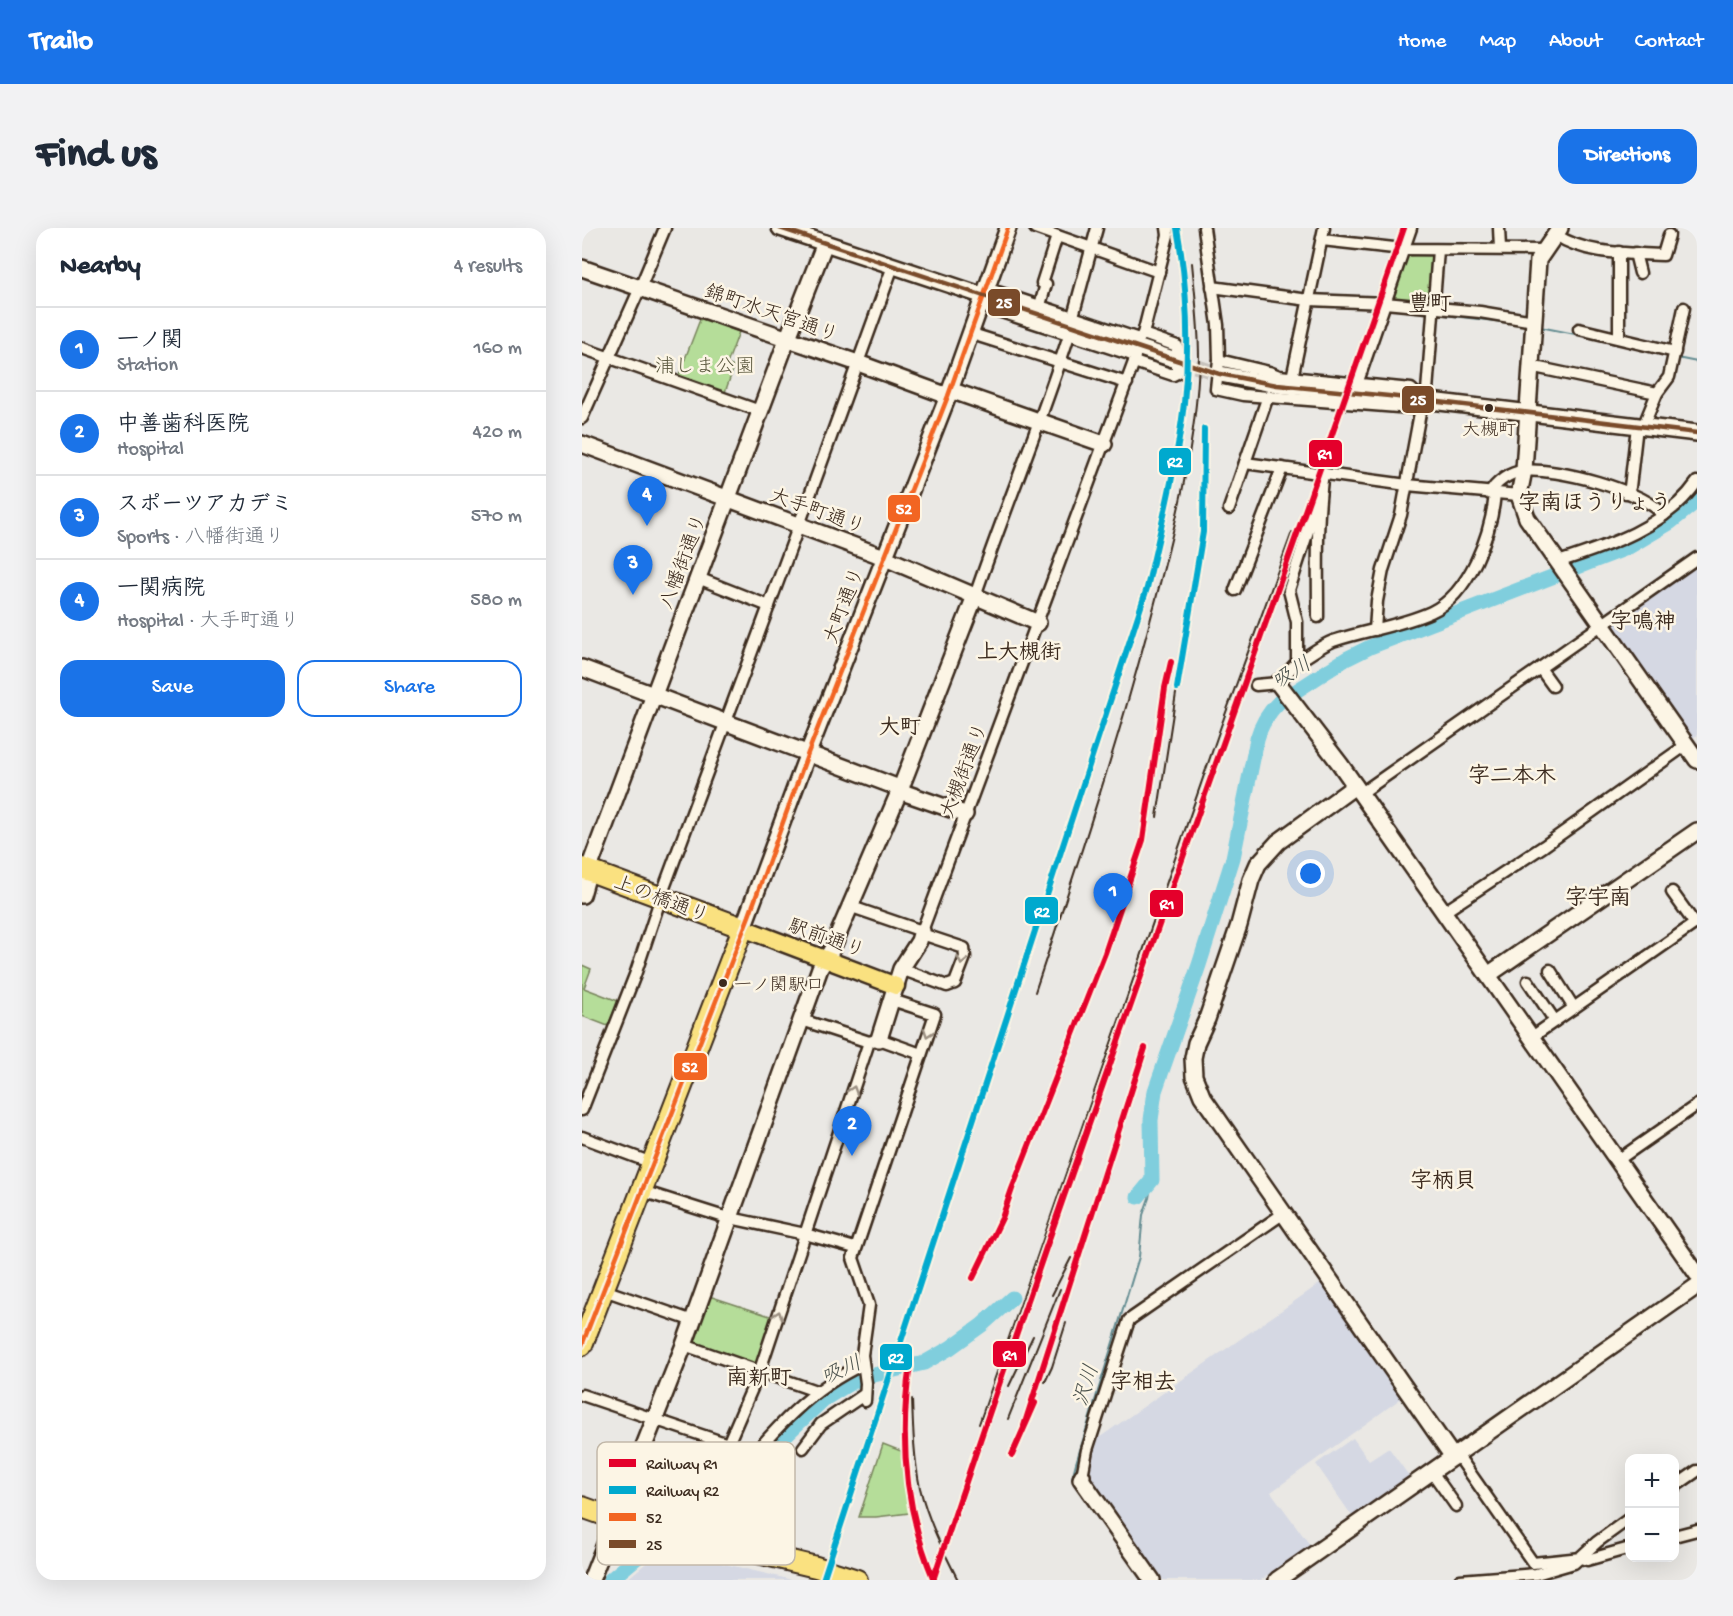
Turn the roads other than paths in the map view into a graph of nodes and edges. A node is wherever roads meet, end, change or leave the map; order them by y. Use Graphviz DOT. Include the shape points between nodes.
graph roads {
  1 [pos="665,228"];
  2 [pos="780,228"];
  3 [pos="1008,228"];
  4 [pos="1035,228"];
  5 [pos="1097,228"];
  6 [pos="1167,228"];
  7 [pos="1204,228"];
  8 [pos="1324,228"];
  9 [pos="1411,228"];
  10 [pos="1499,228"];
  11 [pos="1558,232"];
  12 [pos="1669,235"];
  13 [pos="1057,236"];
  14 [pos="1322,240"];
  15 [pos="825,243"];
  16 [pos="1092,248"];
  17 [pos="1403,249"];
  18 [pos="1500,249"];
  19 [pos="1438,250"];
  20 [pos="1545,250"];
  21 [pos="1619,252"];
  22 [pos="1635,253"];
  23 [pos="893,266"];
  24 [pos="582,268"];
  25 [pos="1160,272"];
  26 [pos="1640,273"];
  27 [pos="1212,286"];
  28 [pos="640,288"];
  29 [pos="984,297"];
  30 [pos="1309,300"];
  31 [pos="1385,303"];
  32 [pos="1040,305"];
  33 [pos="1435,307"];
  34 [pos="1684,308"];
  35 [pos="1073,316"];
  36 [pos="1534,321"];
  37 [pos="1579,328"];
  38 [pos="969,333"];
  39 [pos="1143,333"];
  40 [pos="1069,334"];
  41 [pos="1619,338"];
  42 [pos="787,339"];
  43 [pos="582,348"];
  44 [pos="1676,352"];
  45 [pos="609,357"];
  46 [pos="1173,359"];
  47 [pos="1060,361"];
  48 [pos="1134,362"];
  49 [pos="858,363"];
  50 [pos="1530,366"];
  51 [pos="1219,367"];
  52 [pos="1292,378"];
  53 [pos="1127,383"];
  54 [pos="1357,384"];
  55 [pos="949,393"];
  56 [pos="1657,393"];
  57 [pos="1269,396"];
  58 [pos="1424,401"];
  59 [pos="760,411"];
  60 [pos="1527,413"];
  61 [pos="582,418"];
  62 [pos="1040,422"];
  63 [pos="1640,427"];
  64 [pos="1697,433"];
  65 [pos="582,444"];
  66 [pos="1104,444"];
  67 [pos="1245,463"];
  68 [pos="1282,468"];
  69 [pos="1524,470"];
  70 [pos="1323,473"];
  71 [pos="1697,482"];
  72 [pos="1407,485"];
  73 [pos="1626,493"];
  74 [pos="1320,494"];
  75 [pos="1493,494"];
  76 [pos="1519,495"];
  77 [pos="728,499"];
  78 [pos="1229,509"];
  79 [pos="1664,515"];
  80 [pos="800,525"];
  81 [pos="884,557"];
  82 [pos="1697,558"];
  83 [pos="1561,567"];
  84 [pos="698,578"];
  85 [pos="1235,590"];
  86 [pos="975,596"];
  87 [pos="769,606"];
  88 [pos="1318,617"];
  89 [pos="1038,622"];
  90 [pos="1602,625"];
  91 [pos="1375,630"];
  92 [pos="1298,662"];
  93 [pos="582,668"];
  94 [pos="1540,668"];
  95 [pos="1256,685"];
  96 [pos="1553,686"];
  97 [pos="1284,691"];
  98 [pos="655,696"];
  99 [pos="727,722"];
  100 [pos="1686,745"];
  101 [pos="808,753"];
  102 [pos="1697,760"];
  103 [pos="900,790"];
  104 [pos="1358,790"];
  105 [pos="965,814"];
  106 [pos="1697,831"];
  107 [pos="586,869"];
  108 [pos="1672,892"];
  109 [pos="582,895"];
  110 [pos="660,898"];
  111 [pos="849,906"];
  112 [pos="1444,912"];
  113 [pos="1696,923"];
  114 [pos="743,928"];
  115 [pos="922,932"];
  116 [pos="826,959"];
  117 [pos="901,969"];
  118 [pos="1550,970"];
  119 [pos="1488,975"];
  120 [pos="1528,981"];
  121 [pos="894,993"];
  122 [pos="1574,1008"];
  123 [pos="802,1020"];
  124 [pos="1555,1021"];
  125 [pos="1532,1037"];
  126 [pos="874,1040"];
  127 [pos="921,1054"];
  128 [pos="1697,1105"];
  129 [pos="582,1110"];
  130 [pos="582,1137"];
  131 [pos="1618,1160"];
  132 [pos="652,1163"];
  133 [pos="642,1191"];
  134 [pos="1284,1213"];
  135 [pos="730,1218"];
  136 [pos="805,1234"];
  137 [pos="855,1248"];
  138 [pos="1697,1274"];
  139 [pos="1697,1286"];
  140 [pos="604,1290"];
  141 [pos="693,1321"];
  142 [pos="582,1345"];
  143 [pos="684,1345"];
  144 [pos="862,1367"];
  145 [pos="760,1370"];
  146 [pos="816,1391"];
  147 [pos="582,1395"];
  148 [pos="655,1420"];
  149 [pos="711,1439"];
  150 [pos="646,1442"];
  151 [pos="710,1442"];
  152 [pos="721,1442"];
  153 [pos="729,1442"];
  154 [pos="766,1442"];
  155 [pos="802,1448"];
  156 [pos="1453,1457"];
  157 [pos="1697,1471"];
  158 [pos="1432,1472"];
  159 [pos="1082,1476"];
  160 [pos="1679,1484"];
  161 [pos="1456,1506"];
  162 [pos="582,1507"];
  163 [pos="597,1514"];
  164 [pos="582,1517"];
  165 [pos="597,1520"];
  166 [pos="1625,1521"];
  167 [pos="1697,1530"];
  168 [pos="1679,1535"];
  169 [pos="1625,1549"];
  170 [pos="1581,1558"];
  171 [pos="597,1565"];
  172 [pos="789,1565"];
  173 [pos="793,1565"];
  174 [pos="831,1575"];
  175 [pos="591,1580"];
  176 [pos="1152,1580"];
  177 [pos="1277,1580"];
  178 [pos="1460,1580"];
  1 -- 28 [label="street"];
  2 -- 15 [label="street"];
  3 -- 29 [label="street, 大町通り"];
  4 -- 13 [label="street"];
  5 -- 16 [label="street"];
  6 -- 25 [label="street"];
  7 -- 27 [label="street"];
  8 -- 14 [label="street"];
  9 -- 17 [label="street"];
  10 -- 18 [label="street"];
  11 -- 20 [label="street"];
  11 -- 21 [label="street" via="1570,245"];
  12 -- 22 [label="street" via="1663,255"];
  13 -- 16 [label="street"];
  13 -- 32 [label="street" via="1042,283 1046,284"];
  14 -- 17 [label="street"];
  14 -- 30 [label="street"];
  15 -- 23 [label="street"];
  15 -- 42 [label="street, 八幡街通り"];
  16 -- 25 [label="street"];
  16 -- 35 [label="street"];
  17 -- 19 [label="street"];
  17 -- 31 [label="street"];
  18 -- 19 [label="street"];
  18 -- 20 [label="street"];
  19 -- 33 [label="street"];
  20 -- 36 [label="street" via="1538,260"];
  21 -- 22 [label="street"];
  21 -- 41 [label="street"];
  22 -- 26 [label="street"];
  23 -- 29 [label="street"];
  23 -- 49 [label="street"];
  24 -- 28 [label="street, 錦町水天宮通り"];
  25 -- 39 [label="street"];
  27 -- 30 [label="street"];
  27 -- 51 [label="street"];
  28 -- 42 [label="street, 錦町水天宮通り"];
  28 -- 45 [label="street"];
  29 -- 32 [label="street" via="995,291"];
  29 -- 38 [label="street, 大町通り"];
  29 -- 40 [label="street" via="988,308"];
  29 -- 46 [label="street"];
  30 -- 31 [label="street"];
  30 -- 52 [label="street"];
  31 -- 33 [label="street"];
  31 -- 54 [label="street"];
  32 -- 35 [label="street"];
  33 -- 36 [label="street"];
  33 -- 58 [label="street"];
  34 -- 44 [label="street"];
  35 -- 39 [label="street" via="1139,339"];
  36 -- 50 [label="street"];
  37 -- 41 [label="street"];
  38 -- 47 [label="street"];
  38 -- 55 [label="street, 大町通り"];
  39 -- 48 [label="street" via="1177,346 1177,374"];
  40 -- 47 [label="street"];
  40 -- 48 [label="street" via="1135,356"];
  41 -- 44 [label="street"];
  42 -- 49 [label="street, 錦町水天宮通り"];
  42 -- 59 [label="street, 八幡街通り"];
  43 -- 45 [label="street"];
  44 -- 56 [label="street" via="1669,377"];
  45 -- 59 [label="street"];
  45 -- 61 [label="street"];
  47 -- 53 [label="street"];
  47 -- 62 [label="street"];
  48 -- 53 [label="street, 大槻街通り"];
  49 -- 55 [label="street, 錦町水天宮通り"];
  49 -- 80 [label="street"];
  50 -- 56 [label="street"];
  50 -- 60 [label="street"];
  51 -- 52 [label="street"];
  51 -- 57 [label="street" via="1216,389"];
  51 -- 58 [label="street" via="1277,385"];
  52 -- 54 [label="street"];
  53 -- 66 [label="street, 大槻街通り"];
  54 -- 58 [label="street" via="1411,390"];
  55 -- 62 [label="street, 錦町水天宮通り"];
  55 -- 81 [label="street, 大町通り"];
  56 -- 63 [label="street"];
  57 -- 58 [label="street" via="1411,408"];
  57 -- 67 [label="street"];
  58 -- 60 [label="street"];
  58 -- 72 [label="street"];
  59 -- 77 [label="street, 八幡街通り"];
  60 -- 63 [label="street"];
  60 -- 69 [label="street"];
  62 -- 66 [label="street, 錦町水天宮通り"];
  62 -- 86 [label="street"];
  63 -- 64 [label="street"];
  63 -- 73 [label="street"];
  65 -- 77 [label="street, 大手町通り"];
  66 -- 89 [label="street, 大槻街通り"];
  67 -- 68 [label="street"];
  67 -- 78 [label="street"];
  68 -- 70 [label="street"];
  68 -- 85 [label="street"];
  69 -- 73 [label="street" via="1582,477"];
  69 -- 75 [label="street" via="1511,473 1493,488"];
  69 -- 76 [label="street"];
  70 -- 72 [label="street"];
  70 -- 74 [label="street"];
  71 -- 79 [label="street"];
  72 -- 75 [label="street"];
  72 -- 91 [label="street" via="1383,570"];
  73 -- 79 [label="street" via="1658,507"];
  74 -- 88 [label="street"];
  74 -- 92 [label="street" via="1289,590 1297,622"];
  75 -- 76 [label="street"];
  75 -- 91 [label="street" via="1480,556 1455,593 1432,611"];
  76 -- 83 [label="street" via="1527,518"];
  77 -- 80 [label="street, 大手町通り"];
  77 -- 84 [label="street, 八幡街通り"];
  79 -- 83 [label="street" via="1637,532"];
  80 -- 81 [label="street, 大手町通り"];
  80 -- 87 [label="street"];
  81 -- 86 [label="street, 大手町通り"];
  81 -- 101 [label="street, 大町通り"];
  82 -- 90 [label="street"];
  83 -- 90 [label="street"];
  84 -- 87 [label="street"];
  84 -- 98 [label="street, 八幡街通り"];
  86 -- 89 [label="street, 大手町通り"];
  86 -- 103 [label="street"];
  87 -- 99 [label="street"];
  89 -- 105 [label="street, 大槻街通り"];
  90 -- 94 [label="street"];
  90 -- 100 [label="street"];
  91 -- 92 [label="street" via="1332,641"];
  92 -- 97 [label="street"];
  93 -- 98 [label="street"];
  94 -- 96 [label="street"];
  94 -- 104 [label="street"];
  95 -- 97 [label="street"];
  97 -- 104 [label="street"];
  98 -- 99 [label="street"];
  98 -- 107 [label="street, 八幡街通り"];
  99 -- 101 [label="street"];
  99 -- 110 [label="street"];
  100 -- 102 [label="street"];
  100 -- 112 [label="street"];
  101 -- 103 [label="street"];
  101 -- 114 [label="street, 大町通り"];
  103 -- 105 [label="street"];
  103 -- 111 [label="street"];
  104 -- 112 [label="street"];
  104 -- 134 [label="street" via="1278,842 1258,864 1193,1059 1194,1076 1202,1096"];
  105 -- 115 [label="street, 大槻街通り"];
  106 -- 119 [label="street"];
  107 -- 109 [label="street, 八幡街通り"];
  107 -- 110 [label="highway, 上の橋通り"];
  108 -- 113 [label="street"];
  110 -- 114 [label="highway, 上の橋通り"];
  110 -- 129 [label="street" via="635,975"];
  111 -- 115 [label="street"];
  111 -- 116 [label="street"];
  112 -- 119 [label="street"];
  113 -- 122 [label="street"];
  114 -- 116 [label="main road, 駅前通り"];
  114 -- 132 [label="highway"];
  115 -- 117 [label="street"];
  115 -- 117 [label="street, one-way" via="964,948 955,983 947,986"];
  116 -- 121 [label="main road, 駅前通り"];
  116 -- 123 [label="street"];
  117 -- 121 [label="street"];
  118 -- 122 [label="street"];
  119 -- 125 [label="street"];
  120 -- 124 [label="street"];
  121 -- 126 [label="street"];
  121 -- 127 [label="street, one-way" via="934,1014"];
  122 -- 124 [label="street"];
  123 -- 126 [label="street"];
  123 -- 135 [label="street"];
  124 -- 125 [label="street"];
  125 -- 131 [label="street"];
  126 -- 127 [label="street"];
  136 -- 126 [label="street, one-way"];
  127 -- 137 [label="street"];
  128 -- 131 [label="street"];
  130 -- 132 [label="street"];
  131 -- 138 [label="street"];
  132 -- 133 [label="highway"];
  133 -- 135 [label="street"];
  133 -- 140 [label="highway"];
  134 -- 156 [label="street"];
  134 -- 159 [label="street" via="1129,1320"];
  135 -- 136 [label="street"];
  135 -- 141 [label="street"];
  136 -- 137 [label="street"];
  145 -- 136 [label="street, one-way"];
  137 -- 144 [label="street" via="853,1258 868,1305"];
  139 -- 156 [label="street"];
  140 -- 141 [label="street"];
  140 -- 142 [label="highway"];
  141 -- 143 [label="street"];
  143 -- 145 [label="street"];
  143 -- 148 [label="street"];
  144 -- 146 [label="street"];
  144 -- 155 [label="street" via="865,1392 821,1425"];
  145 -- 146 [label="street"];
  145 -- 153 [label="street"];
  146 -- 154 [label="street"];
  147 -- 148 [label="street"];
  148 -- 149 [label="street"];
  148 -- 150 [label="street"];
  149 -- 151 [label="street"];
  149 -- 152 [label="street"];
  156 -- 158 [label="street"];
  156 -- 170 [label="street" via="1461,1460 1533,1563"];
  157 -- 160 [label="street"];
  158 -- 161 [label="street"];
  158 -- 177 [label="street"];
  159 -- 176 [label="street"];
  162 -- 163 [label="highway"];
  164 -- 165 [label="highway"];
  166 -- 170 [label="street"];
  167 -- 168 [label="street"];
  169 -- 170 [label="street" via="1587,1560"];
  170 -- 178 [label="street" via="1536,1574"];
  171 -- 175 [label="street"];
  172 -- 174 [label="highway"];
  173 -- 174 [label="highway"];
}
